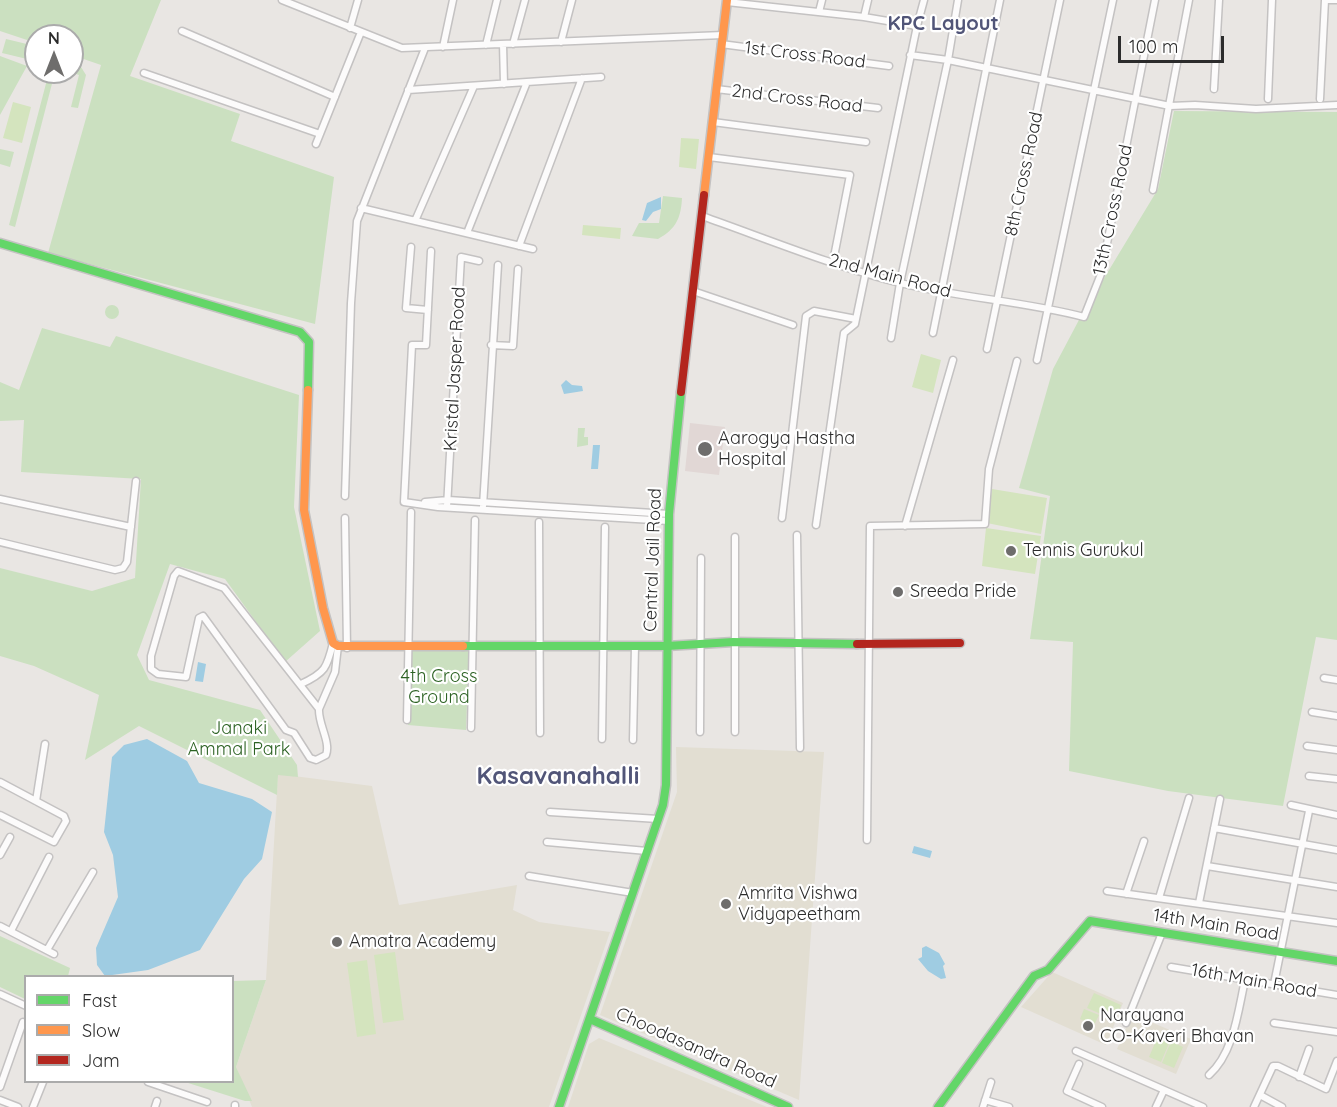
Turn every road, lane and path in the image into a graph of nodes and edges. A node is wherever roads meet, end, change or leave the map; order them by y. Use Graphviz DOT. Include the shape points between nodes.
graph roads {
  1 [pos="282,0"];
  2 [pos="358,0"];
  3 [pos="453,0"];
  4 [pos="497,0"];
  5 [pos="525,0"];
  6 [pos="572,0"];
  7 [pos="822,0"];
  8 [pos="868,0"];
  9 [pos="924,0"];
  10 [pos="958,0"];
  11 [pos="1000,0"];
  12 [pos="1060,0"];
  13 [pos="1113,0"];
  14 [pos="1155,0"];
  15 [pos="1189,0"];
  16 [pos="1219,0"];
  17 [pos="1272,0"];
  18 [pos="1327,0"];
  19 [pos="1337,0"];
  20 [pos="727,1"];
  21 [pos="296,3"];
  22 [pos="777,3"];
  23 [pos="819,12"];
  24 [pos="864,17"];
  25 [pos="917,26"];
  26 [pos="350,28"];
  27 [pos="183,31"];
  28 [pos="361,32"];
  29 [pos="722,40"];
  30 [pos="561,42"];
  31 [pos="503,44"];
  32 [pos="513,44"];
  33 [pos="486,45"];
  34 [pos="443,47"];
  35 [pos="425,48"];
  36 [pos="910,55"];
  37 [pos="948,60"];
  38 [pos="890,66"];
  39 [pos="988,68"];
  40 [pos="144,73"];
  41 [pos="601,77"];
  42 [pos="582,78"];
  43 [pos="1043,80"];
  44 [pos="528,82"];
  45 [pos="504,84"];
  46 [pos="474,86"];
  47 [pos="716,89"];
  48 [pos="1214,89"];
  49 [pos="408,90"];
  50 [pos="1093,91"];
  51 [pos="335,97"];
  52 [pos="1268,99"];
  53 [pos="1320,99"];
  54 [pos="1136,100"];
  55 [pos="1337,105"];
  56 [pos="1170,106"];
  57 [pos="878,108"];
  58 [pos="713,122"];
  59 [pos="320,134"];
  60 [pos="866,142"];
  61 [pos="316,144"];
  62 [pos="709,158"];
  63 [pos="1153,190"];
  64 [pos="361,208"];
  65 [pos="702,216"];
  66 [pos="415,221"];
  67 [pos="466,233"];
  68 [pos="0,243"];
  69 [pos="519,246"];
  70 [pos="411,247"];
  71 [pos="532,249"];
  72 [pos="431,251"];
  73 [pos="479,261"];
  74 [pos="833,262"];
  75 [pos="498,265"];
  76 [pos="518,269"];
  77 [pos="865,273"];
  78 [pos="900,283"];
  79 [pos="693,291"];
  80 [pos="941,292"];
  81 [pos="997,301"];
  82 [pos="1049,308"];
  83 [pos="428,310"];
  84 [pos="1084,317"];
  85 [pos="856,319"];
  86 [pos="793,325"];
  87 [pos="933,333"];
  88 [pos="891,338"];
  89 [pos="491,345"];
  90 [pos="987,348"];
  91 [pos="953,360"];
  92 [pos="1037,360"];
  93 [pos="1017,361"];
  94 [pos="136,481"];
  95 [pos="345,496"];
  96 [pos="0,499"];
  97 [pos="447,504"];
  98 [pos="483,506"];
  99 [pos="411,512"];
  100 [pos="669,517"];
  101 [pos="345,518"];
  102 [pos="782,518"];
  103 [pos="475,520"];
  104 [pos="539,522"];
  105 [pos="816,525"];
  106 [pos="605,526"];
  107 [pos="905,526"];
  108 [pos="131,527"];
  109 [pos="796,536"];
  110 [pos="735,537"];
  111 [pos="0,542"];
  112 [pos="701,558"];
  113 [pos="733,642"];
  114 [pos="700,644"];
  115 [pos="960,644"];
  116 [pos="798,645"];
  117 [pos="868,645"];
  118 [pos="339,646"];
  119 [pos="603,646"];
  120 [pos="635,646"];
  121 [pos="667,646"];
  122 [pos="473,647"];
  123 [pos="539,647"];
  124 [pos="408,648"];
  125 [pos="1324,678"];
  126 [pos="1337,680"];
  127 [pos="301,684"];
  128 [pos="319,709"];
  129 [pos="1312,712"];
  130 [pos="1337,716"];
  131 [pos="407,720"];
  132 [pos="471,728"];
  133 [pos="700,732"];
  134 [pos="735,732"];
  135 [pos="540,733"];
  136 [pos="602,739"];
  137 [pos="633,740"];
  138 [pos="45,744"];
  139 [pos="1307,746"];
  140 [pos="800,748"];
  141 [pos="1337,750"];
  142 [pos="1309,776"];
  143 [pos="1337,779"];
  144 [pos="0,782"];
  145 [pos="1189,798"];
  146 [pos="1221,799"];
  147 [pos="36,801"];
  148 [pos="1292,805"];
  149 [pos="1309,811"];
  150 [pos="550,812"];
  151 [pos="0,815"];
  152 [pos="1337,815"];
  153 [pos="658,819"];
  154 [pos="1214,828"];
  155 [pos="10,837"];
  156 [pos="867,840"];
  157 [pos="1144,841"];
  158 [pos="547,842"];
  159 [pos="1302,845"];
  160 [pos="1337,850"];
  161 [pos="647,851"];
  162 [pos="0,855"];
  163 [pos="49,857"];
  164 [pos="1207,866"];
  165 [pos="93,872"];
  166 [pos="529,876"];
  167 [pos="1295,880"];
  168 [pos="1337,887"];
  169 [pos="1107,891"];
  170 [pos="633,893"];
  171 [pos="1126,894"];
  172 [pos="1159,898"];
  173 [pos="1199,903"];
  174 [pos="1288,916"];
  175 [pos="1337,922"];
  176 [pos="0,926"];
  177 [pos="11,932"];
  178 [pos="1162,933"];
  179 [pos="1281,952"];
  180 [pos="1337,961"];
  181 [pos="1171,967"];
  182 [pos="1245,980"];
  183 [pos="1274,984"];
  184 [pos="0,994"];
  185 [pos="1337,995"];
  186 [pos="24,1005"];
  187 [pos="590,1019"];
  188 [pos="23,1022"];
  189 [pos="1126,1023"];
  190 [pos="1274,1023"];
  191 [pos="1337,1032"];
  192 [pos="1309,1049"];
  193 [pos="1076,1051"];
  194 [pos="1337,1061"];
  195 [pos="1079,1064"];
  196 [pos="1209,1075"];
  197 [pos="1299,1077"];
  198 [pos="991,1082"];
  199 [pos="43,1083"];
  200 [pos="151,1083"];
  201 [pos="0,1087"];
  202 [pos="1164,1090"];
  203 [pos="1260,1095"];
  204 [pos="0,1100"];
  205 [pos="985,1100"];
  206 [pos="207,1102"];
  207 [pos="18,1107"];
  208 [pos="33,1107"];
  209 [pos="559,1107"];
  210 [pos="788,1107"];
  211 [pos="938,1107"];
  212 [pos="983,1107"];
  213 [pos="1009,1107"];
  214 [pos="1101,1107"];
  215 [pos="1156,1107"];
  216 [pos="1203,1107"];
  217 [pos="1254,1107"];
  218 [pos="1282,1107"];
  1 -- 21 [label="street, 1st Cross Road"];
  2 -- 26 [label="street"];
  3 -- 34 [label="street"];
  4 -- 33 [label="street"];
  5 -- 32 [label="street"];
  6 -- 30 [label="street"];
  7 -- 23 [label="street"];
  8 -- 24 [label="street"];
  9 -- 25 [label="street"];
  10 -- 37 [label="street"];
  11 -- 39 [label="street"];
  12 -- 43 [label="street, 8th Cross Road"];
  13 -- 50 [label="street"];
  14 -- 54 [label="street, 13th Cross Road"];
  15 -- 56 [label="street"];
  16 -- 48 [label="street"];
  17 -- 52 [label="street"];
  18 -- 19 [label="street"];
  18 -- 53 [label="street"];
  20 -- 22 [label="street"];
  20 -- 29 [label="street, Central Jail Road"];
  21 -- 26 [label="street, 1st Cross Road"];
  22 -- 23 [label="street"];
  23 -- 24 [label="street"];
  24 -- 25 [label="street"];
  25 -- 36 [label="street"];
  26 -- 28 [label="street, 1st Cross Road"];
  27 -- 51 [label="street"];
  28 -- 35 [label="street, 1st Cross Road" via="402,48"];
  28 -- 51 [label="street"];
  29 -- 30 [label="street, 1st Cross Road"];
  29 -- 38 [label="street, 1st Cross Road"];
  29 -- 47 [label="street, Central Jail Road"];
  30 -- 32 [label="street, 1st Cross Road"];
  31 -- 32 [label="street, 1st Cross Road"];
  31 -- 33 [label="street, 1st Cross Road"];
  31 -- 45 [label="street"];
  33 -- 34 [label="street, 1st Cross Road"];
  34 -- 35 [label="street, 1st Cross Road"];
  35 -- 49 [label="street"];
  36 -- 37 [label="street"];
  36 -- 77 [label="street"];
  37 -- 39 [label="street"];
  37 -- 78 [label="street"];
  39 -- 43 [label="street"];
  39 -- 80 [label="street"];
  40 -- 59 [label="street"];
  41 -- 42 [label="street"];
  42 -- 44 [label="street"];
  42 -- 69 [label="street"];
  43 -- 50 [label="street"];
  43 -- 81 [label="street, 8th Cross Road"];
  44 -- 45 [label="street"];
  44 -- 67 [label="street"];
  45 -- 46 [label="street"];
  46 -- 49 [label="street"];
  46 -- 66 [label="street"];
  47 -- 57 [label="street, 2nd Cross Road"];
  47 -- 58 [label="street, Central Jail Road"];
  49 -- 64 [label="street"];
  50 -- 54 [label="street"];
  50 -- 82 [label="street"];
  51 -- 59 [label="street"];
  54 -- 56 [label="street"];
  54 -- 84 [label="street, 13th Cross Road" via="1101,274"];
  55 -- 56 [label="street" via="1256,109"];
  56 -- 63 [label="street"];
  58 -- 60 [label="street"];
  58 -- 62 [label="street, Central Jail Road"];
  59 -- 61 [label="street"];
  62 -- 65 [label="street, Central Jail Road"];
  62 -- 74 [label="street" via="850,175"];
  64 -- 66 [label="street"];
  64 -- 95 [label="street" via="351,303"];
  65 -- 74 [label="street, 2nd Main Road"];
  65 -- 79 [label="street, Central Jail Road"];
  66 -- 67 [label="street"];
  67 -- 69 [label="street"];
  68 -- 118 [label="street" via="306,336 309,342 303,510 322,608"];
  69 -- 71 [label="street"];
  70 -- 83 [label="street" via="406,308"];
  72 -- 83 [label="street, Kristal Jasper Road"];
  73 -- 97 [label="street, Kristal Jasper Road" via="461,257"];
  74 -- 77 [label="street, 2nd Main Road"];
  75 -- 89 [label="street, Kristal Jasper Road"];
  76 -- 89 [label="street, Kristal Jasper Road" via="513,346"];
  77 -- 78 [label="street, 2nd Main Road"];
  77 -- 85 [label="street"];
  78 -- 80 [label="street, 2nd Main Road"];
  78 -- 88 [label="street"];
  79 -- 86 [label="street"];
  79 -- 100 [label="street, Central Jail Road"];
  80 -- 81 [label="street, 2nd Main Road"];
  80 -- 87 [label="street"];
  81 -- 82 [label="street, 2nd Main Road"];
  81 -- 90 [label="street, 8th Cross Road"];
  82 -- 84 [label="street, 2nd Main Road"];
  82 -- 92 [label="street"];
  83 -- 97 [label="street, Kristal Jasper Road" via="426,345 412,345 404,502"];
  85 -- 102 [label="street" via="814,311 806,316"];
  85 -- 105 [label="street" via="844,333"];
  89 -- 98 [label="street"];
  91 -- 107 [label="street"];
  93 -- 107 [label="street" via="988,469 985,524"];
  94 -- 108 [label="street"];
  96 -- 108 [label="street"];
  97 -- 98 [label="street, Kristal Jasper Road"];
  98 -- 100 [label="street, Kristal Jasper Road"];
  99 -- 124 [label="street"];
  100 -- 121 [label="street, Central Jail Road"];
  101 -- 118 [label="street"];
  103 -- 122 [label="street"];
  104 -- 123 [label="street"];
  106 -- 119 [label="street"];
  107 -- 117 [label="street" via="870,526"];
  108 -- 111 [label="street" via="127,562 115,570"];
  109 -- 116 [label="street"];
  110 -- 113 [label="street"];
  112 -- 114 [label="street"];
  113 -- 114 [label="street"];
  113 -- 116 [label="street"];
  113 -- 134 [label="street"];
  114 -- 121 [label="street"];
  114 -- 133 [label="street"];
  115 -- 117 [label="street"];
  116 -- 117 [label="street"];
  116 -- 140 [label="street"];
  117 -- 156 [label="street"];
  118 -- 124 [label="street"];
  118 -- 127 [label="street" via="316,677"];
  118 -- 128 [label="street" via="335,672"];
  119 -- 120 [label="street"];
  119 -- 123 [label="street"];
  119 -- 136 [label="street"];
  120 -- 121 [label="street"];
  120 -- 137 [label="street"];
  121 -- 153 [label="street, Central Jail Road" via="666,785"];
  122 -- 123 [label="street"];
  122 -- 124 [label="street"];
  122 -- 132 [label="street"];
  123 -- 135 [label="street"];
  124 -- 131 [label="street"];
  125 -- 126 [label="street"];
  127 -- 128 [label="street"];
  127 -- 128 [label="street" via="224,588 181,571 176,573 150,661 154,672 186,677 199,618 203,616 286,730 294,733 310,759 316,760 328,750 318,723"];
  129 -- 130 [label="street"];
  138 -- 147 [label="street"];
  139 -- 141 [label="street"];
  142 -- 143 [label="street"];
  144 -- 147 [label="street"];
  145 -- 172 [label="street"];
  146 -- 154 [label="street"];
  147 -- 151 [label="street" via="66,818 56,842"];
  148 -- 149 [label="street"];
  149 -- 152 [label="street"];
  149 -- 159 [label="street"];
  150 -- 153 [label="street"];
  153 -- 161 [label="street, Central Jail Road"];
  154 -- 159 [label="street"];
  154 -- 164 [label="street"];
  155 -- 162 [label="street"];
  157 -- 171 [label="street"];
  158 -- 161 [label="street"];
  159 -- 160 [label="street"];
  159 -- 167 [label="street"];
  161 -- 170 [label="street, Central Jail Road"];
  163 -- 177 [label="street"];
  164 -- 167 [label="street"];
  164 -- 173 [label="street"];
  165 -- 177 [label="street" via="51,952"];
  166 -- 170 [label="street"];
  167 -- 168 [label="street"];
  167 -- 174 [label="street"];
  169 -- 171 [label="street"];
  170 -- 187 [label="street, Central Jail Road"];
  171 -- 172 [label="street"];
  172 -- 173 [label="street"];
  173 -- 174 [label="street"];
  174 -- 175 [label="street"];
  174 -- 179 [label="street"];
  176 -- 177 [label="street"];
  178 -- 179 [label="street, 14th Main Road"];
  178 -- 189 [label="street"];
  178 -- 211 [label="street, 14th Main Road" via="1090,921 1048,970 1034,976"];
  179 -- 180 [label="street, 14th Main Road"];
  179 -- 183 [label="street"];
  181 -- 182 [label="street, 16th Main Road"];
  182 -- 183 [label="street, 16th Main Road"];
  182 -- 196 [label="street" via="1221,1065"];
  183 -- 185 [label="street, 16th Main Road"];
  184 -- 186 [label="street"];
  187 -- 209 [label="street, Central Jail Road"];
  187 -- 210 [label="street, Choodasandra Road"];
  188 -- 201 [label="street"];
  190 -- 191 [label="street"];
  192 -- 197 [label="street"];
  193 -- 202 [label="street"];
  194 -- 197 [label="street" via="1326,1089"];
  195 -- 214 [label="street" via="1067,1091"];
  197 -- 203 [label="street" via="1273,1066"];
  198 -- 205 [label="street"];
  199 -- 208 [label="street"];
  200 -- 206 [label="street"];
  202 -- 215 [label="street"];
  202 -- 216 [label="street"];
  203 -- 217 [label="street"];
  203 -- 218 [label="street"];
  204 -- 207 [label="street"];
  205 -- 212 [label="street"];
  205 -- 213 [label="street"];
}
